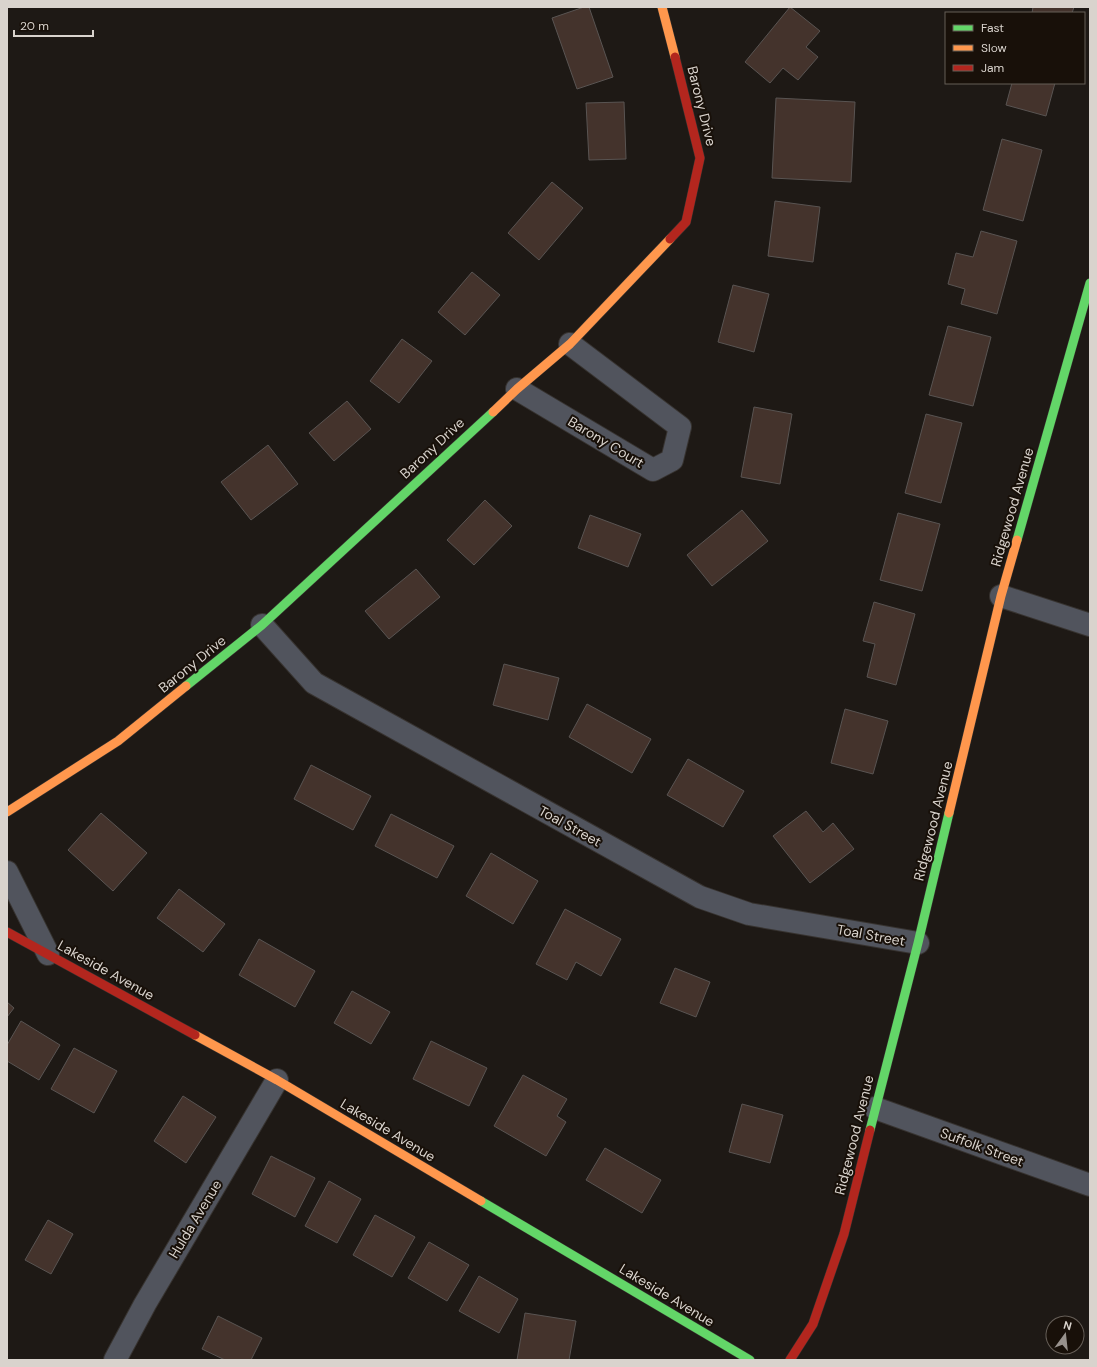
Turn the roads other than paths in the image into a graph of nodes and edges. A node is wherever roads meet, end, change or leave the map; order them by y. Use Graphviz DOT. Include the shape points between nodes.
graph roads {
  1 [pos="662,7"];
  2 [pos="1090,283"];
  3 [pos="570,344"];
  4 [pos="517,389"];
  5 [pos="1001,596"];
  6 [pos="262,625"];
  7 [pos="1090,625"];
  8 [pos="7,812"];
  9 [pos="7,872"];
  10 [pos="7,932"];
  11 [pos="918,943"];
  12 [pos="48,954"];
  13 [pos="277,1080"];
  14 [pos="875,1108"];
  15 [pos="1090,1185"];
  16 [pos="115,1360"];
  17 [pos="750,1360"];
  18 [pos="790,1360"];
  1 -- 3 [label="street, Barony Drive" via="700,158 686,222"];
  2 -- 5 [label="street, Ridgewood Avenue"];
  3 -- 4 [label="street, Barony Drive"];
  3 -- 4 [label="street, Barony Court" via="680,427 672,460 653,470"];
  4 -- 6 [label="street, Barony Drive"];
  5 -- 7 [label="street"];
  5 -- 11 [label="street, Ridgewood Avenue"];
  6 -- 8 [label="street, Barony Drive" via="118,740"];
  6 -- 11 [label="street, Toal Street" via="314,683 700,897 749,914"];
  9 -- 12 [label="street"];
  10 -- 12 [label="street, Lakeside Avenue"];
  11 -- 14 [label="street, Ridgewood Avenue"];
  12 -- 13 [label="street, Lakeside Avenue"];
  13 -- 16 [label="street, Hulda Avenue" via="145,1304"];
  13 -- 17 [label="street, Lakeside Avenue"];
  14 -- 15 [label="street, Suffolk Street"];
  14 -- 18 [label="street, Ridgewood Avenue" via="844,1234 814,1324"];
}
